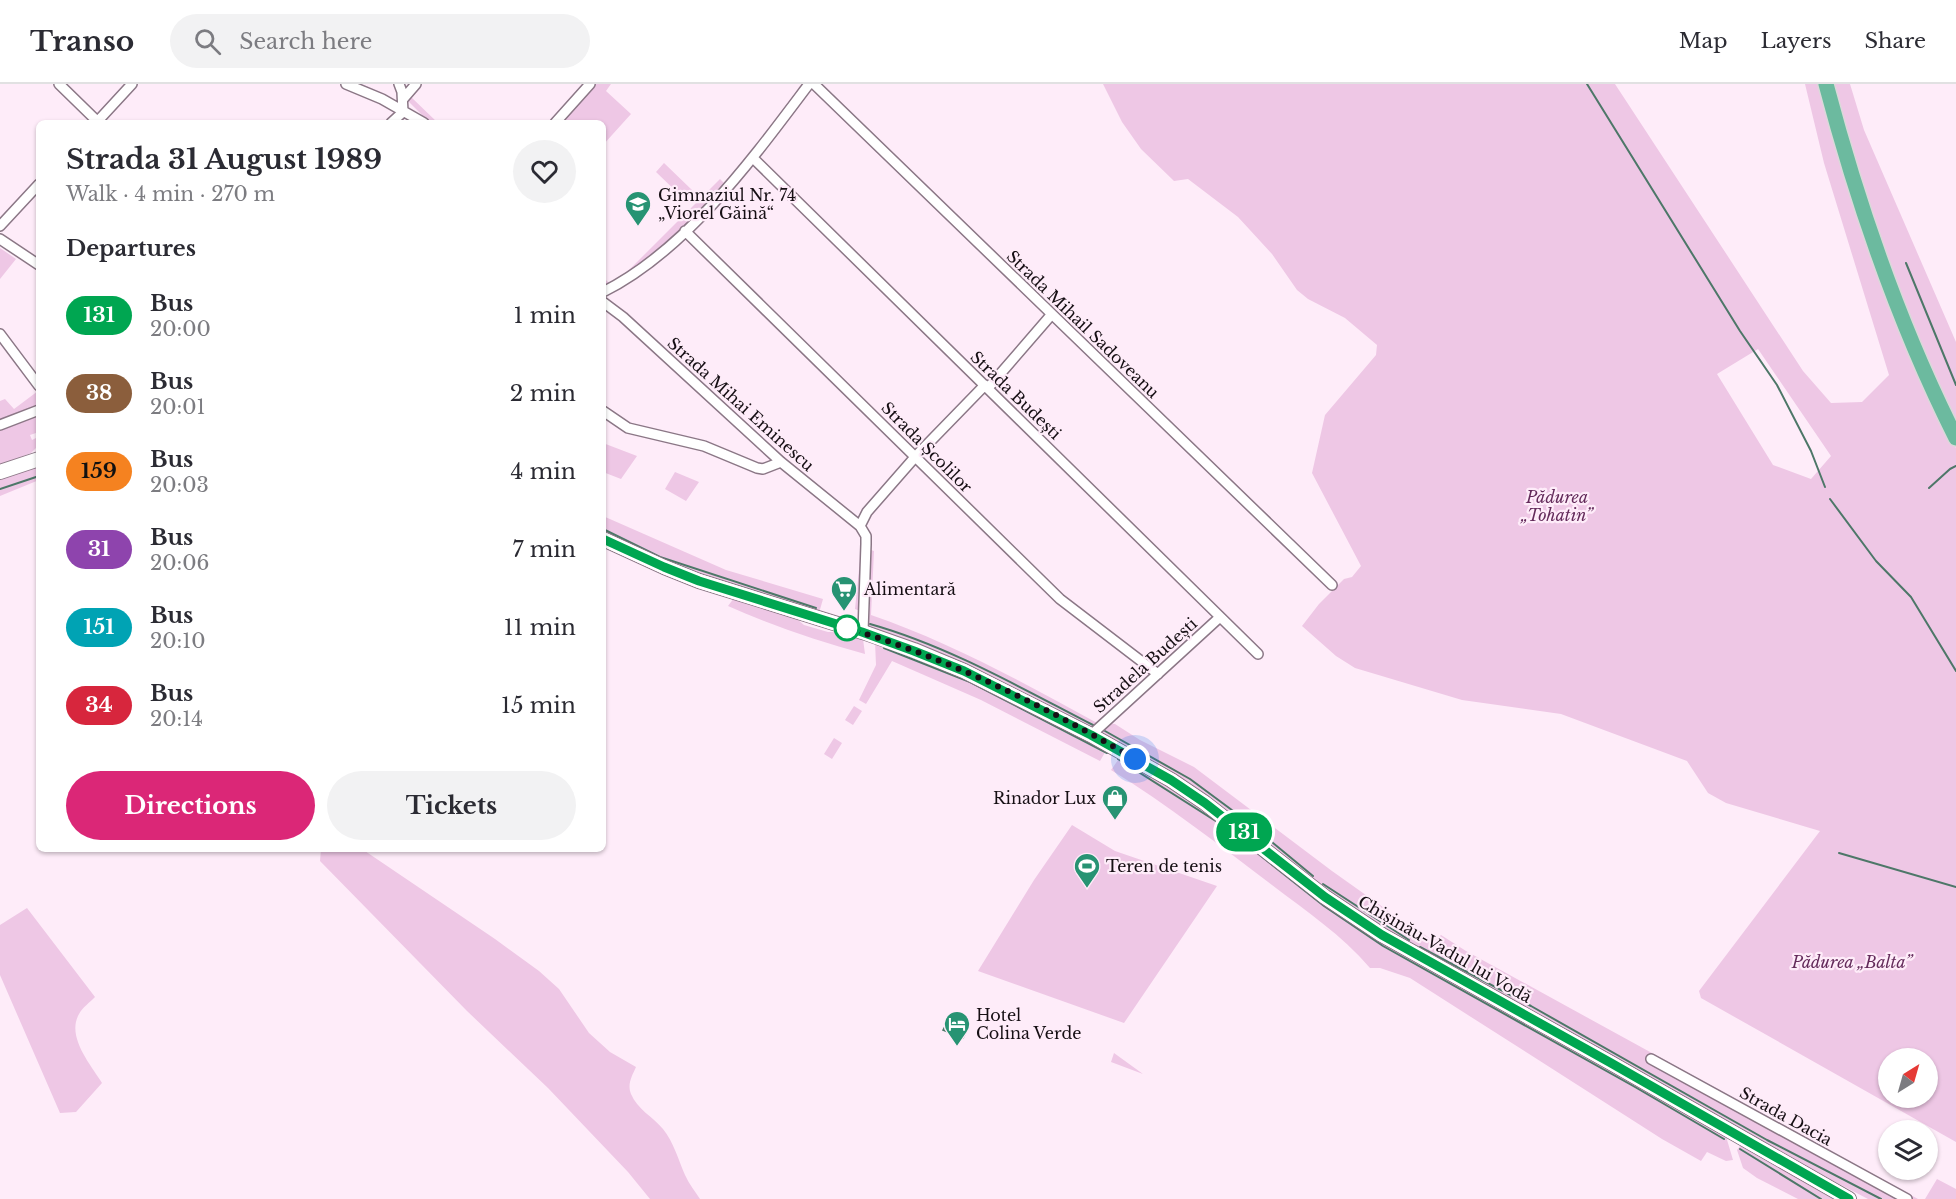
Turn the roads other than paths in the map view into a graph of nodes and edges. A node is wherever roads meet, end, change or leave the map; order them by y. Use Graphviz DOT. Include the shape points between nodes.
graph roads {
  1 [pos="59,84"];
  2 [pos="132,84"];
  3 [pos="346,84"];
  4 [pos="399,84"];
  5 [pos="416,84"];
  6 [pos="590,84"];
  7 [pos="811,84"];
  8 [pos="1826,84"];
  9 [pos="403,99"];
  10 [pos="403,112"];
  11 [pos="96,120"];
  12 [pos="100,120"];
  13 [pos="394,120"];
  14 [pos="418,120"];
  15 [pos="558,120"];
  16 [pos="753,158"];
  17 [pos="36,187"];
  18 [pos="0,226"];
  19 [pos="685,231"];
  20 [pos="0,239"];
  21 [pos="36,263"];
  22 [pos="606,290"];
  23 [pos="606,304"];
  24 [pos="1052,314"];
  25 [pos="0,334"];
  26 [pos="36,382"];
  27 [pos="986,386"];
  28 [pos="36,411"];
  29 [pos="606,413"];
  30 [pos="0,425"];
  31 [pos="1956,438"];
  32 [pos="916,456"];
  33 [pos="36,459"];
  34 [pos="781,462"];
  35 [pos="0,472"];
  36 [pos="860,526"];
  37 [pos="606,540"];
  38 [pos="1332,585"];
  39 [pos="1220,617"];
  40 [pos="862,632"];
  41 [pos="1258,654"];
  42 [pos="1158,674"];
  43 [pos="1091,735"];
  44 [pos="1651,1059"];
  45 [pos="1849,1199"];
  46 [pos="1907,1199"];
  1 -- 11 [label="street"];
  2 -- 12 [label="street"];
  3 -- 10 [label="street"];
  4 -- 9 [label="street"];
  5 -- 9 [label="street"];
  6 -- 15 [label="street"];
  7 -- 16 [label="street"];
  7 -- 24 [label="street, Strada Mihail Sadoveanu"];
  8 -- 31 [label="highway" via="1879,257"];
  9 -- 10 [label="street"];
  10 -- 13 [label="street"];
  10 -- 14 [label="street"];
  16 -- 19 [label="street"];
  16 -- 27 [label="street, Strada Budești"];
  17 -- 18 [label="street"];
  19 -- 22 [label="street" via="639,271"];
  19 -- 32 [label="street, Strada Școlilor"];
  20 -- 21 [label="street"];
  23 -- 34 [label="street, Strada Mihai Eminescu"];
  24 -- 27 [label="street"];
  24 -- 38 [label="street, Strada Mihail Sadoveanu"];
  25 -- 26 [label="street"];
  27 -- 32 [label="street"];
  27 -- 39 [label="street, Strada Budești"];
  28 -- 30 [label="street"];
  29 -- 34 [label="street" via="628,428 704,446 757,468"];
  32 -- 36 [label="street" via="867,512"];
  32 -- 42 [label="street, Strada Școlilor" via="1060,599"];
  33 -- 35 [label="main road"];
  34 -- 36 [label="street, Strada Mihai Eminescu"];
  36 -- 40 [label="street" via="866,536"];
  37 -- 40 [label="main road, Chișinău-Vadul lui Vodă" via="699,581"];
  39 -- 41 [label="street, Strada Budești"];
  39 -- 42 [label="street, Stradela Budești"];
  40 -- 43 [label="main road, Chișinău-Vadul lui Vodă" via="964,671"];
  42 -- 43 [label="street, Stradela Budești"];
  43 -- 45 [label="main road, Chișinău-Vadul lui Vodă" via="1205,803 1325,897 1382,935"];
  44 -- 46 [label="street, Strada Dacia"];
}
